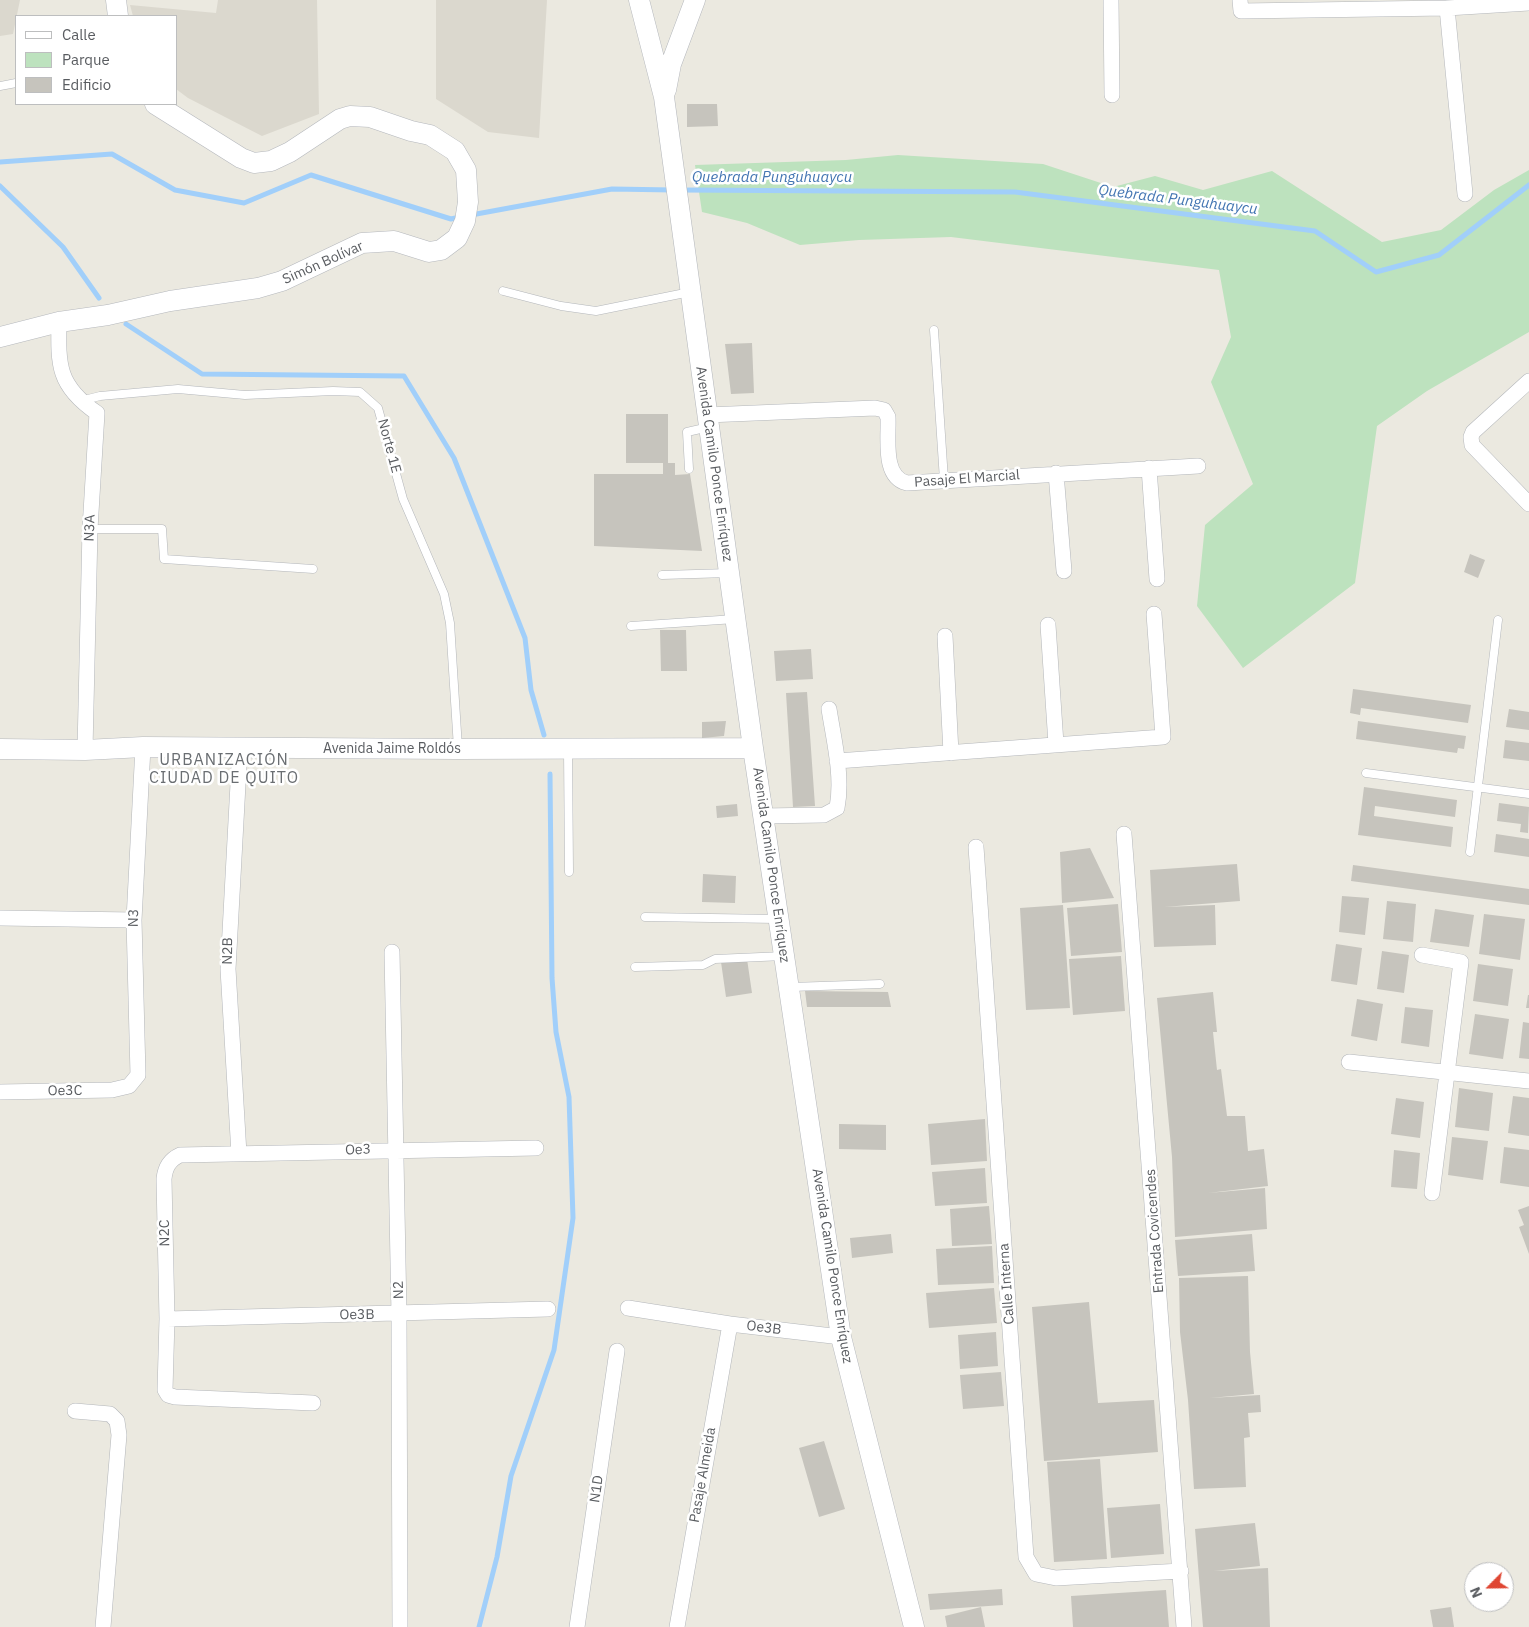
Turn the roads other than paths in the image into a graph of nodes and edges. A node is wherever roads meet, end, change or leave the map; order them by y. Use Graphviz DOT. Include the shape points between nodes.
graph roads {
  1 [pos="116,0"];
  2 [pos="640,0"];
  3 [pos="695,0"];
  4 [pos="1111,0"];
  5 [pos="1529,3"];
  6 [pos="1241,6"];
  7 [pos="1447,8"];
  8 [pos="118,15"];
  9 [pos="15,83"];
  10 [pos="0,86"];
  11 [pos="1112,95"];
  12 [pos="664,97"];
  13 [pos="157,105"];
  14 [pos="1465,194"];
  15 [pos="503,291"];
  16 [pos="691,292"];
  17 [pos="59,322"];
  18 [pos="934,330"];
  19 [pos="0,337"];
  20 [pos="1529,381"];
  21 [pos="80,401"];
  22 [pos="708,421"];
  23 [pos="1198,466"];
  24 [pos="1150,468"];
  25 [pos="689,469"];
  26 [pos="1056,473"];
  27 [pos="944,480"];
  28 [pos="1529,504"];
  29 [pos="90,529"];
  30 [pos="313,569"];
  31 [pos="1064,571"];
  32 [pos="729,573"];
  33 [pos="662,575"];
  34 [pos="1157,579"];
  35 [pos="1154,614"];
  36 [pos="735,619"];
  37 [pos="1498,620"];
  38 [pos="1048,625"];
  39 [pos="631,626"];
  40 [pos="945,636"];
  41 [pos="830,709"];
  42 [pos="1056,744"];
  43 [pos="143,747"];
  44 [pos="240,747"];
  45 [pos="753,748"];
  46 [pos="0,749"];
  47 [pos="458,749"];
  48 [pos="568,749"];
  49 [pos="85,750"];
  50 [pos="951,753"];
  51 [pos="837,761"];
  52 [pos="1366,773"];
  53 [pos="1479,788"];
  54 [pos="1529,794"];
  55 [pos="764,816"];
  56 [pos="1124,834"];
  57 [pos="976,847"];
  58 [pos="1470,852"];
  59 [pos="569,872"];
  60 [pos="645,917"];
  61 [pos="0,918"];
  62 [pos="778,919"];
  63 [pos="134,920"];
  64 [pos="392,952"];
  65 [pos="1422,955"];
  66 [pos="784,956"];
  67 [pos="635,967"];
  68 [pos="880,984"];
  69 [pos="788,987"];
  70 [pos="1349,1062"];
  71 [pos="1447,1073"];
  72 [pos="1529,1081"];
  73 [pos="129,1086"];
  74 [pos="0,1092"];
  75 [pos="536,1148"];
  76 [pos="394,1149"];
  77 [pos="239,1154"];
  78 [pos="180,1155"];
  79 [pos="1432,1193"];
  80 [pos="628,1308"];
  81 [pos="548,1309"];
  82 [pos="399,1314"];
  83 [pos="167,1319"];
  84 [pos="730,1324"];
  85 [pos="841,1337"];
  86 [pos="617,1351"];
  87 [pos="313,1403"];
  88 [pos="75,1411"];
  89 [pos="1181,1571"];
  90 [pos="103,1627"];
  91 [pos="400,1627"];
  92 [pos="577,1627"];
  93 [pos="677,1627"];
  94 [pos="914,1627"];
  95 [pos="1184,1627"];
  1 -- 8 [label="main road"];
  2 -- 12 [label="main road, Avenida Camilo Ponce Enríquez"];
  3 -- 12 [label="main road, Avenida Camilo Ponce Enríquez" via="671,64"];
  4 -- 11 [label="street"];
  5 -- 7 [label="street"];
  6 -- 7 [label="street"];
  7 -- 14 [label="street"];
  9 -- 10 [label="lane"];
  12 -- 16 [label="main road, Avenida Camilo Ponce Enríquez"];
  13 -- 17 [label="main road, Simón Bolívar" via="254,163 290,152 333,123 350,116 370,117 430,135 448,144 464,164 468,186 464,221 452,243 434,251 394,241 362,243 282,281 258,288"];
  15 -- 16 [label="lane" via="596,312"];
  16 -- 22 [label="main road, Avenida Camilo Ponce Enríquez"];
  17 -- 19 [label="main road, Simón Bolívar"];
  17 -- 21 [label="street, N3A" via="58,357 62,374"];
  18 -- 27 [label="lane"];
  20 -- 28 [label="street" via="1470,437 1472,445"];
  21 -- 29 [label="street, N3A" via="97,413"];
  21 -- 47 [label="lane, Norte 1E" via="100,396 178,389 245,395 333,391 360,392 378,408 402,499 444,594 450,623"];
  22 -- 25 [label="lane" via="687,432"];
  22 -- 27 [label="street, Pasaje El Marcial" via="875,408 884,410 888,417 891,471 898,481"];
  22 -- 32 [label="main road, Avenida Camilo Ponce Enríquez"];
  23 -- 24 [label="street, Pasaje El Marcial"];
  24 -- 26 [label="street, Pasaje El Marcial"];
  24 -- 34 [label="street"];
  26 -- 27 [label="street, Pasaje El Marcial"];
  26 -- 31 [label="street"];
  29 -- 30 [label="lane" via="162,529 164,559"];
  29 -- 49 [label="street, N3A"];
  32 -- 33 [label="lane"];
  32 -- 36 [label="main road, Avenida Camilo Ponce Enríquez"];
  35 -- 42 [label="street" via="1163,737"];
  36 -- 39 [label="lane"];
  36 -- 45 [label="main road, Avenida Camilo Ponce Enríquez"];
  37 -- 53 [label="lane"];
  38 -- 42 [label="street"];
  40 -- 50 [label="street"];
  41 -- 51 [label="street"];
  42 -- 50 [label="street"];
  43 -- 44 [label="main road, Avenida Jaime Roldós"];
  43 -- 49 [label="main road, Avenida Jaime Roldós"];
  43 -- 63 [label="street, N3"];
  44 -- 47 [label="main road, Avenida Jaime Roldós"];
  44 -- 77 [label="street, N2B" via="228,969"];
  45 -- 48 [label="main road, Avenida Jaime Roldós"];
  45 -- 55 [label="main road, Avenida Camilo Ponce Enríquez"];
  46 -- 49 [label="main road, Avenida Jaime Roldós"];
  47 -- 48 [label="main road, Avenida Jaime Roldós"];
  48 -- 59 [label="lane"];
  50 -- 51 [label="street"];
  51 -- 55 [label="street" via="837,808 824,815"];
  52 -- 53 [label="lane"];
  53 -- 54 [label="lane"];
  53 -- 58 [label="lane"];
  55 -- 62 [label="main road, Avenida Camilo Ponce Enríquez"];
  56 -- 89 [label="street, Entrada Covicendes"];
  57 -- 89 [label="street, Calle Interna" via="1026,1557 1036,1574 1056,1578"];
  60 -- 62 [label="lane"];
  61 -- 63 [label="street"];
  62 -- 66 [label="main road, Avenida Camilo Ponce Enríquez"];
  63 -- 73 [label="street, N3" via="138,1075"];
  64 -- 76 [label="street, N2"];
  65 -- 71 [label="street" via="1461,962"];
  66 -- 67 [label="lane" via="715,959 703,965"];
  66 -- 69 [label="main road, Avenida Camilo Ponce Enríquez"];
  68 -- 69 [label="lane"];
  69 -- 85 [label="main road, Avenida Camilo Ponce Enríquez"];
  70 -- 71 [label="street"];
  71 -- 72 [label="street"];
  71 -- 79 [label="street"];
  73 -- 74 [label="street, Oe3C" via="112,1090"];
  75 -- 76 [label="street, Oe3"];
  76 -- 77 [label="street, Oe3"];
  76 -- 82 [label="street, N2"];
  77 -- 78 [label="street, Oe3"];
  78 -- 83 [label="street, N2C" via="171,1160 164,1174"];
  80 -- 84 [label="street, Oe3B"];
  81 -- 82 [label="street, Oe3B"];
  82 -- 83 [label="street, Oe3B"];
  82 -- 91 [label="street, N2"];
  83 -- 87 [label="street, N2C" via="164,1384 168,1395"];
  84 -- 85 [label="street, Oe3B"];
  84 -- 93 [label="street, Pasaje Almeida"];
  85 -- 94 [label="main road, Avenida Camilo Ponce Enríquez"];
  86 -- 92 [label="street, N1D"];
  88 -- 90 [label="street" via="110,1414 117,1421 119,1435"];
  89 -- 95 [label="street, Entrada Covicendes"];
}
